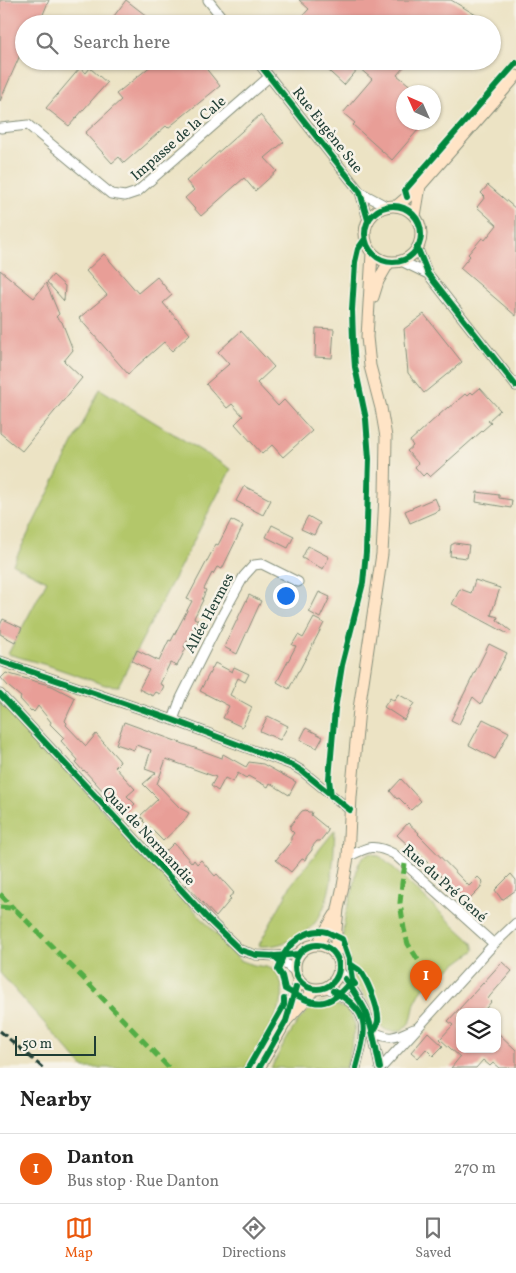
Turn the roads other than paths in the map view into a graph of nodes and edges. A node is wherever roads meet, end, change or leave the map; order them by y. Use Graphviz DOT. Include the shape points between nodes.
graph roads {
  1 [pos="208,0"];
  2 [pos="220,15"];
  3 [pos="264,70"];
  4 [pos="516,76"];
  5 [pos="269,77"];
  6 [pos="1,128"];
  7 [pos="420,186"];
  8 [pos="360,192"];
  9 [pos="392,206"];
  10 [pos="415,216"];
  11 [pos="368,220"];
  12 [pos="417,247"];
  13 [pos="372,253"];
  14 [pos="395,261"];
  15 [pos="428,274"];
  16 [pos="369,308"];
  17 [pos="516,386"];
  18 [pos="298,582"];
  19 [pos="0,661"];
  20 [pos="0,694"];
  21 [pos="173,720"];
  22 [pos="350,810"];
  23 [pos="348,857"];
  24 [pos="338,909"];
  25 [pos="516,923"];
  26 [pos="494,944"];
  27 [pos="317,946"];
  28 [pos="300,954"];
  29 [pos="275,956"];
  30 [pos="336,957"];
  31 [pos="339,970"];
  32 [pos="297,976"];
  33 [pos="321,988"];
  34 [pos="286,1022"];
  35 [pos="418,1027"];
  36 [pos="373,1032"];
  37 [pos="259,1068"];
  38 [pos="356,1068"];
  39 [pos="381,1068"];
  1 -- 2 [label="street"];
  3 -- 5 [label="street, Rue Eugène Sue"];
  4 -- 7 [label="street"];
  5 -- 6 [label="street, Impasse de la Cale" via="137,192 124,196 111,194 28,125"];
  5 -- 8 [label="street, Rue Eugène Sue"];
  7 -- 9 [label="street"];
  7 -- 10 [label="street"];
  8 -- 9 [label="street, Rue Eugène Sue"];
  8 -- 11 [label="street, Rue Eugène Sue"];
  9 -- 10 [label="street" via="404,208"];
  9 -- 11 [label="street" via="376,211"];
  10 -- 12 [label="street" via="421,231"];
  11 -- 13 [label="street" via="364,231"];
  12 -- 14 [label="street" via="412,254"];
  12 -- 15 [label="street"];
  13 -- 14 [label="street"];
  13 -- 16 [label="street"];
  14 -- 15 [label="street"];
  14 -- 16 [label="street" via="378,281"];
  15 -- 17 [label="street"];
  16 -- 22 [label="street" via="370,366 386,437 384,529 359,709"];
  18 -- 21 [label="street, Allée Hermes" via="262,564 254,565 244,576"];
  19 -- 21 [label="street"];
  20 -- 29 [label="street, Quai de Normandie" via="225,936 240,950 256,956"];
  21 -- 22 [label="street" via="292,765"];
  22 -- 23 [label="street"];
  23 -- 24 [label="street"];
  23 -- 26 [label="street, Rue du Pré Gené" via="372,846 394,854"];
  24 -- 27 [label="street"];
  24 -- 30 [label="street"];
  25 -- 26 [label="street"];
  26 -- 35 [label="street"];
  27 -- 28 [label="street"];
  27 -- 30 [label="street" via="328,949"];
  28 -- 29 [label="street, Quai de Normandie"];
  28 -- 32 [label="street" via="295,966"];
  29 -- 32 [label="street"];
  30 -- 31 [label="street"];
  31 -- 33 [label="street" via="332,983"];
  31 -- 36 [label="street" via="363,1006"];
  32 -- 33 [label="street" via="303,984"];
  32 -- 34 [label="street"];
  33 -- 34 [label="street"];
  33 -- 38 [label="street" via="351,1002 362,1017 364,1039"];
  34 -- 37 [label="street"];
  35 -- 36 [label="street" via="392,1038"];
  35 -- 39 [label="street"];
  36 -- 39 [label="street"];
}
